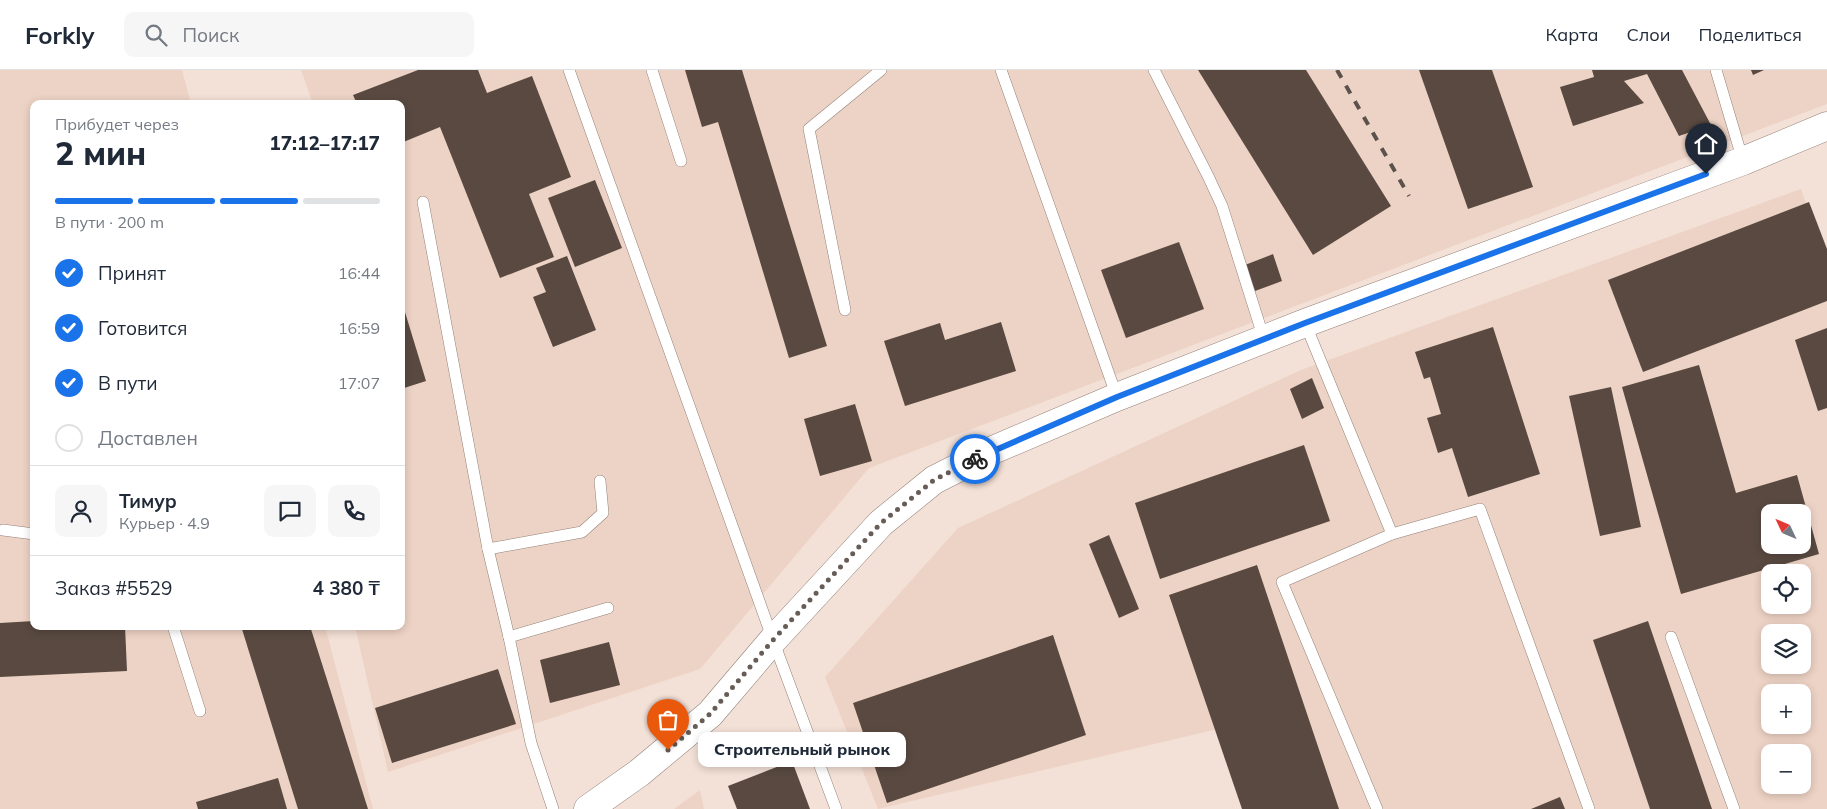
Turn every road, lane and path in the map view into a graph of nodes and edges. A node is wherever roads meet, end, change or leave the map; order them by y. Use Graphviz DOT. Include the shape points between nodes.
graph roads {
  1 [pos="569,70"];
  2 [pos="652,70"];
  3 [pos="881,70"];
  4 [pos="1001,70"];
  5 [pos="1154,70"];
  6 [pos="1716,70"];
  7 [pos="1827,126"];
  8 [pos="681,161"];
  9 [pos="1743,161"];
  10 [pos="423,202"];
  11 [pos="845,310"];
  12 [pos="1305,323"];
  13 [pos="1264,338"];
  14 [pos="1117,397"];
  15 [pos="600,481"];
  16 [pos="1,527"];
  17 [pos="30,533"];
  18 [pos="1392,534"];
  19 [pos="488,549"];
  20 [pos="608,608"];
  21 [pos="174,630"];
  22 [pos="509,637"];
  23 [pos="1671,638"];
  24 [pos="773,640"];
  25 [pos="200,711"];
  26 [pos="553,809"];
  27 [pos="588,809"];
  28 [pos="836,809"];
  29 [pos="1377,809"];
  30 [pos="1589,809"];
  31 [pos="1734,809"];
  1 -- 24 [label="lane"];
  2 -- 8 [label="lane"];
  3 -- 11 [label="lane" via="809,129"];
  4 -- 14 [label="lane"];
  5 -- 13 [label="lane" via="1222,206"];
  6 -- 9 [label="lane"];
  7 -- 9 [label="street"];
  9 -- 12 [label="street"];
  10 -- 19 [label="lane"];
  12 -- 13 [label="street"];
  12 -- 18 [label="lane"];
  13 -- 14 [label="street"];
  14 -- 24 [label="street" via="993,450 934,480 881,523"];
  15 -- 19 [label="lane" via="604,514 582,532"];
  16 -- 17 [label="lane"];
  18 -- 29 [label="lane" via="1282,582"];
  18 -- 30 [label="lane" via="1480,509"];
  19 -- 22 [label="lane"];
  20 -- 22 [label="lane"];
  21 -- 25 [label="lane"];
  22 -- 26 [label="lane" via="531,743"];
  23 -- 31 [label="lane"];
  24 -- 27 [label="street" via="710,714 639,773"];
  24 -- 28 [label="lane"];
}
